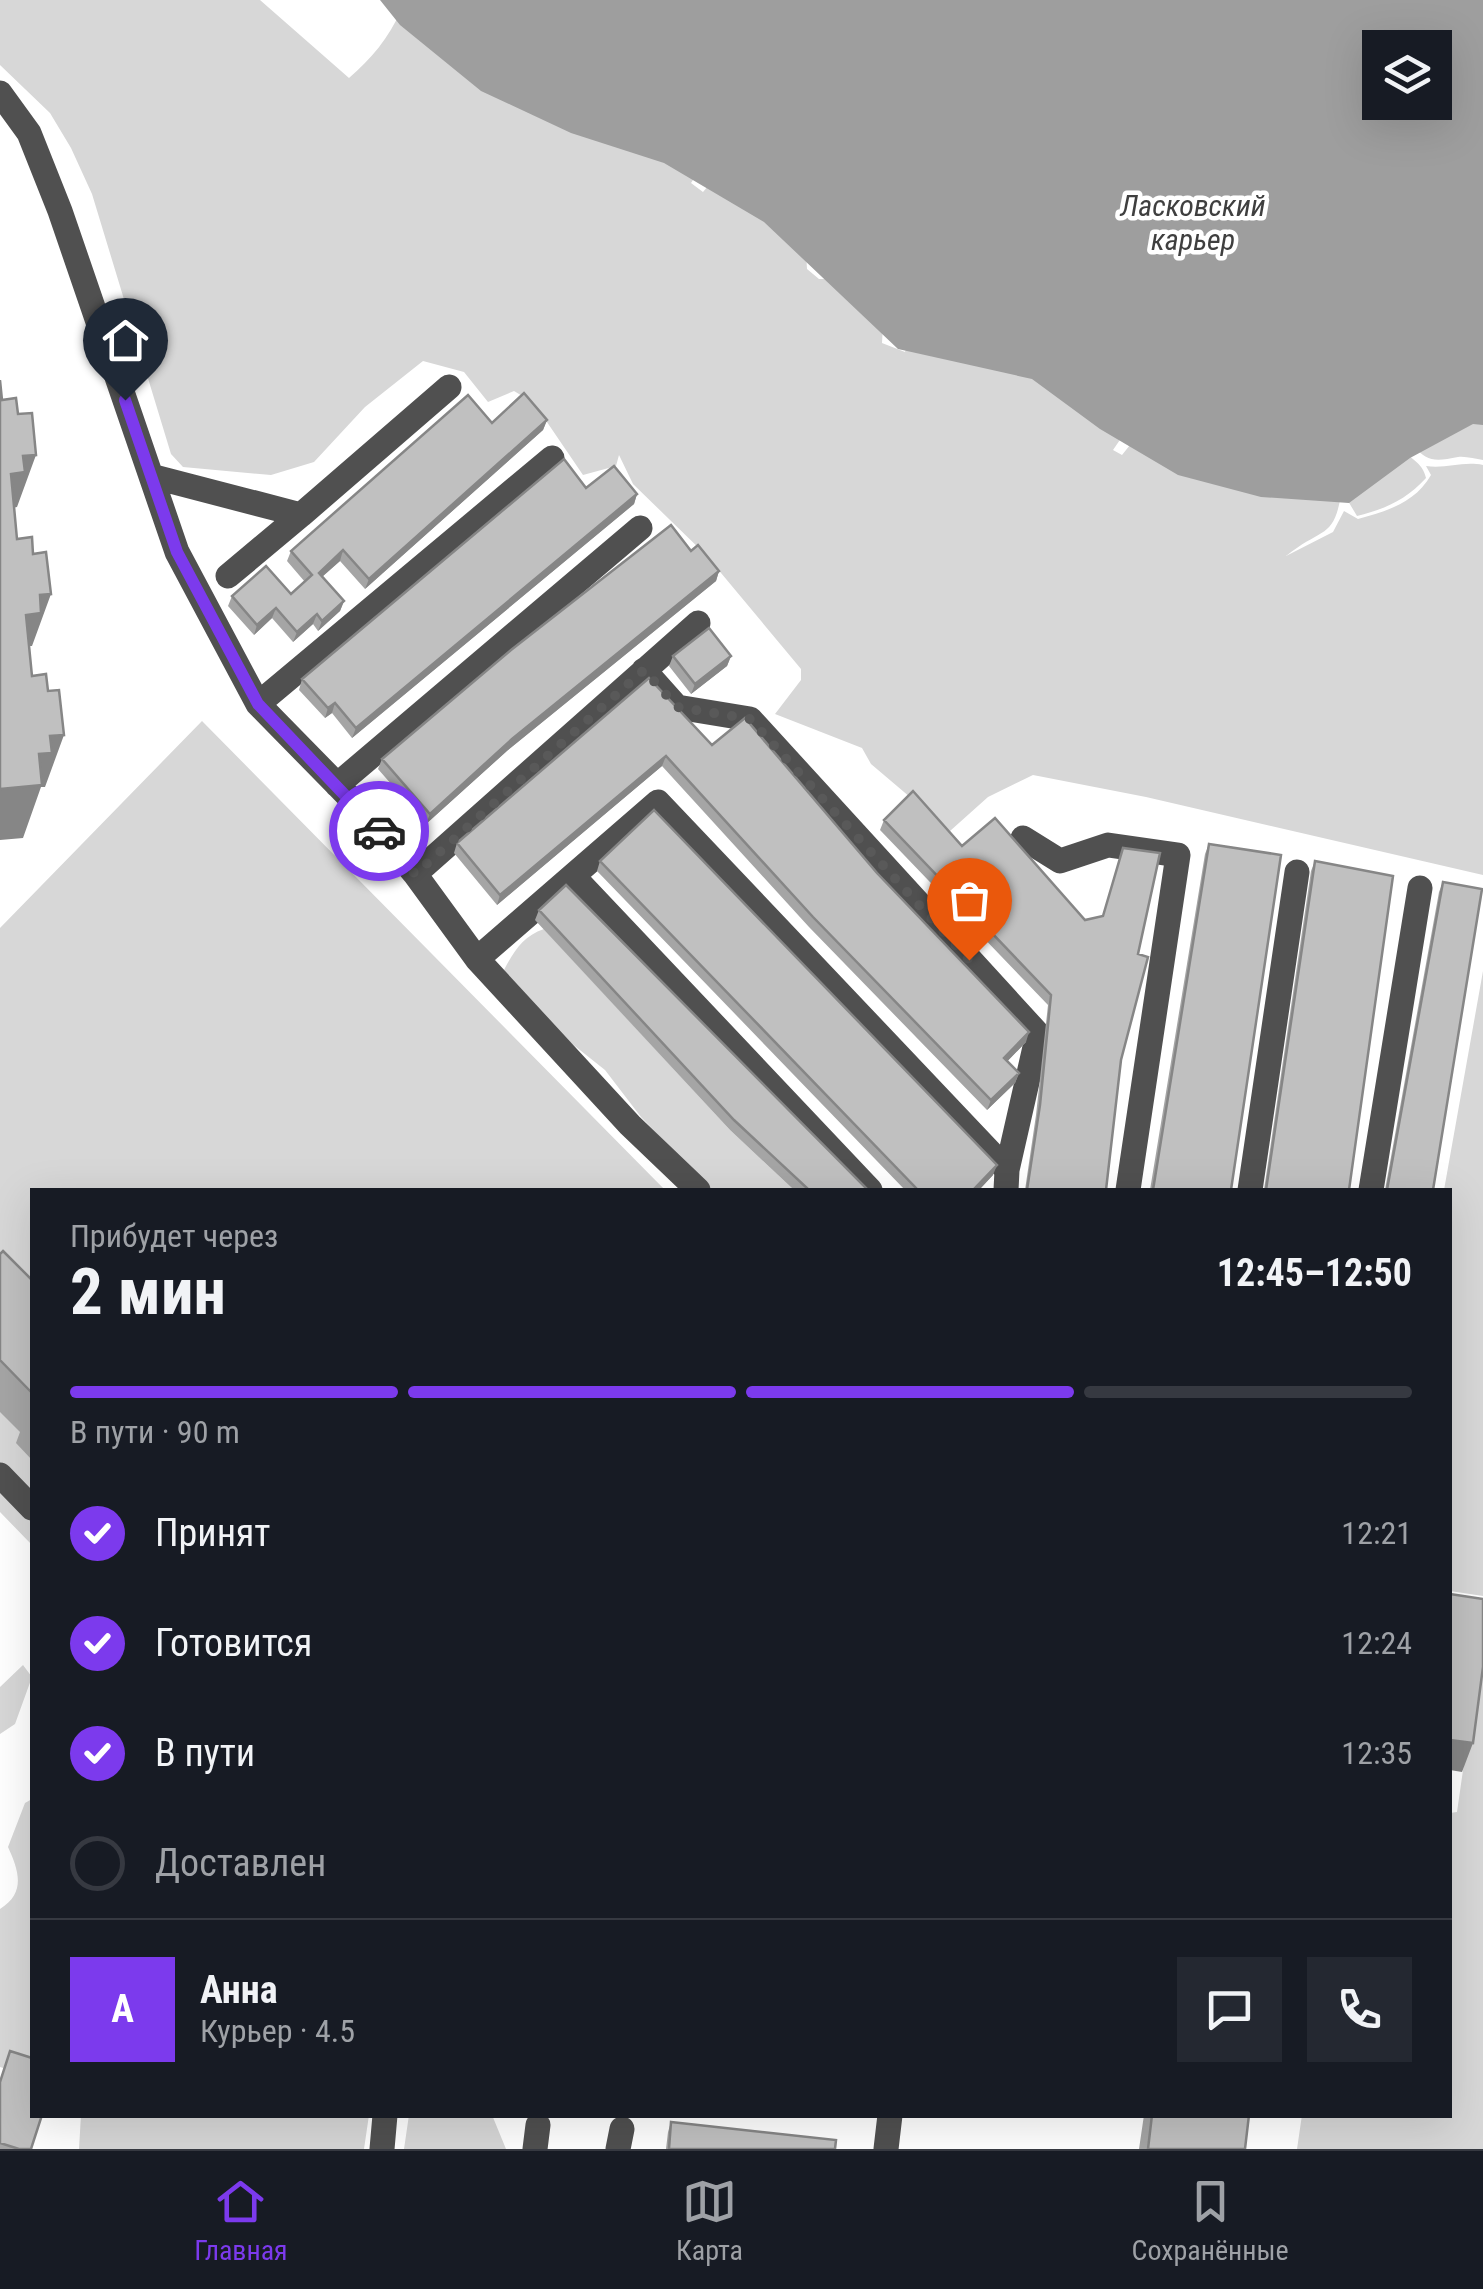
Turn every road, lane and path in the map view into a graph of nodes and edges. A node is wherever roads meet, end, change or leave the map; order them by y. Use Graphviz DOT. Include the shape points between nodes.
graph roads {
  1 [pos="0,93"];
  2 [pos="449,387"];
  3 [pos="552,458"];
  4 [pos="151,476"];
  5 [pos="301,515"];
  6 [pos="640,528"];
  7 [pos="228,576"];
  8 [pos="698,623"];
  9 [pos="644,670"];
  10 [pos="258,704"];
  11 [pos="337,785"];
  12 [pos="1023,838"];
  13 [pos="1297,872"];
  14 [pos="415,874"];
  15 [pos="573,876"];
  16 [pos="1420,888"];
  17 [pos="476,959"];
  18 [pos="1007,1180"];
  19 [pos="696,1188"];
  20 [pos="868,1188"];
  21 [pos="1128,1188"];
  22 [pos="1250,1188"];
  23 [pos="1371,1188"];
  24 [pos="0,1475"];
  25 [pos="30,1506"];
  26 [pos="386,2118"];
  27 [pos="890,2118"];
  28 [pos="382,2149"];
  29 [pos="886,2149"];
  1 -- 4 [label="lane" via="30,133"];
  2 -- 5 [label="lane"];
  3 -- 10 [label="lane"];
  4 -- 5 [label="lane"];
  4 -- 10 [label="lane" via="177,552"];
  5 -- 7 [label="lane"];
  6 -- 11 [label="lane"];
  8 -- 9 [label="lane"];
  9 -- 14 [label="lane"];
  9 -- 18 [label="lane" via="677,707 750,719 1038,1034"];
  10 -- 11 [label="lane"];
  11 -- 14 [label="lane"];
  12 -- 21 [label="lane" via="1060,861 1108,845 1178,855"];
  13 -- 22 [label="lane"];
  14 -- 17 [label="lane"];
  15 -- 17 [label="lane"];
  15 -- 18 [label="lane" via="658,802"];
  15 -- 20 [label="lane"];
  16 -- 23 [label="lane"];
  17 -- 19 [label="lane"];
  24 -- 25 [label="lane"];
  26 -- 28 [label="lane"];
  27 -- 29 [label="lane"];
}
